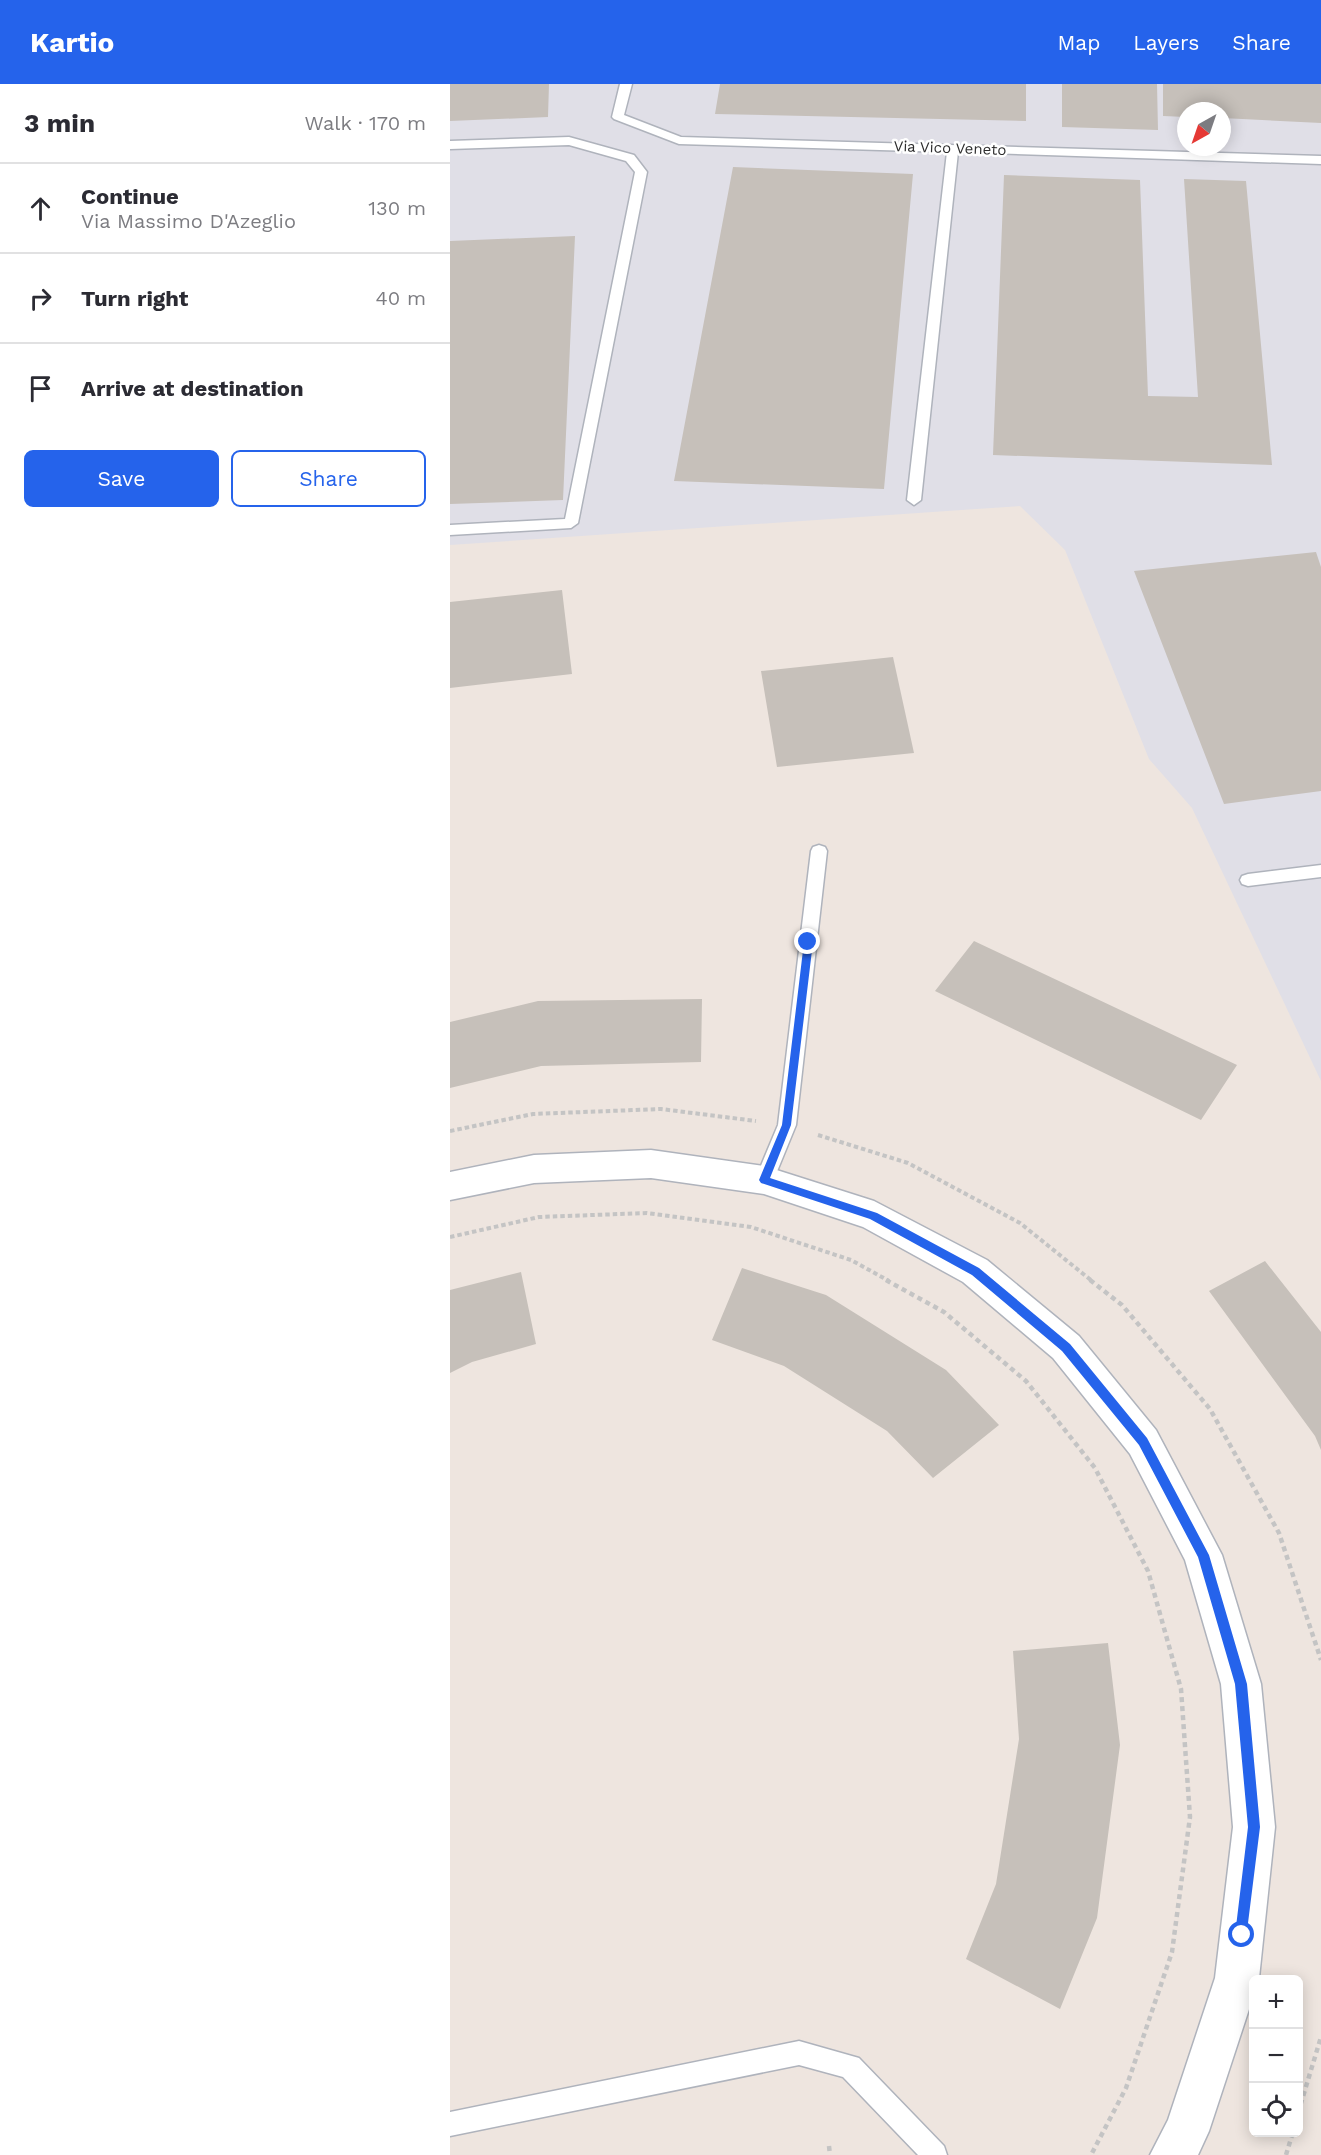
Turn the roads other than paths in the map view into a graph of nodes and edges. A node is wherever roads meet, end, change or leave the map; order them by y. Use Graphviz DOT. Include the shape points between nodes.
graph roads {
  1 [pos="626,84"];
  2 [pos="450,145"];
  3 [pos="953,148"];
  4 [pos="1321,160"];
  5 [pos="914,500"];
  6 [pos="450,530"];
  7 [pos="819,851"];
  8 [pos="1321,871"];
  9 [pos="1248,880"];
  10 [pos="764,1180"];
  11 [pos="450,1186"];
  12 [pos="450,2124"];
  13 [pos="936,2155"];
  14 [pos="1173,2155"];
  1 -- 3 [label="lane, Via Vico Veneto" via="618,117 679,140"];
  2 -- 6 [label="lane" via="569,141 630,158 641,172 571,523"];
  3 -- 4 [label="lane, Via Vico Veneto"];
  3 -- 5 [label="lane"];
  7 -- 10 [label="lane" via="787,1125"];
  8 -- 9 [label="lane"];
  10 -- 11 [label="street" via="651,1164 534,1168"];
  10 -- 14 [label="street" via="874,1216 975,1271 1066,1347 1143,1442 1203,1555 1241,1684 1254,1827 1237,1978 1187,2131"];
  12 -- 13 [label="lane" via="799,2053 850,2067"];
}
